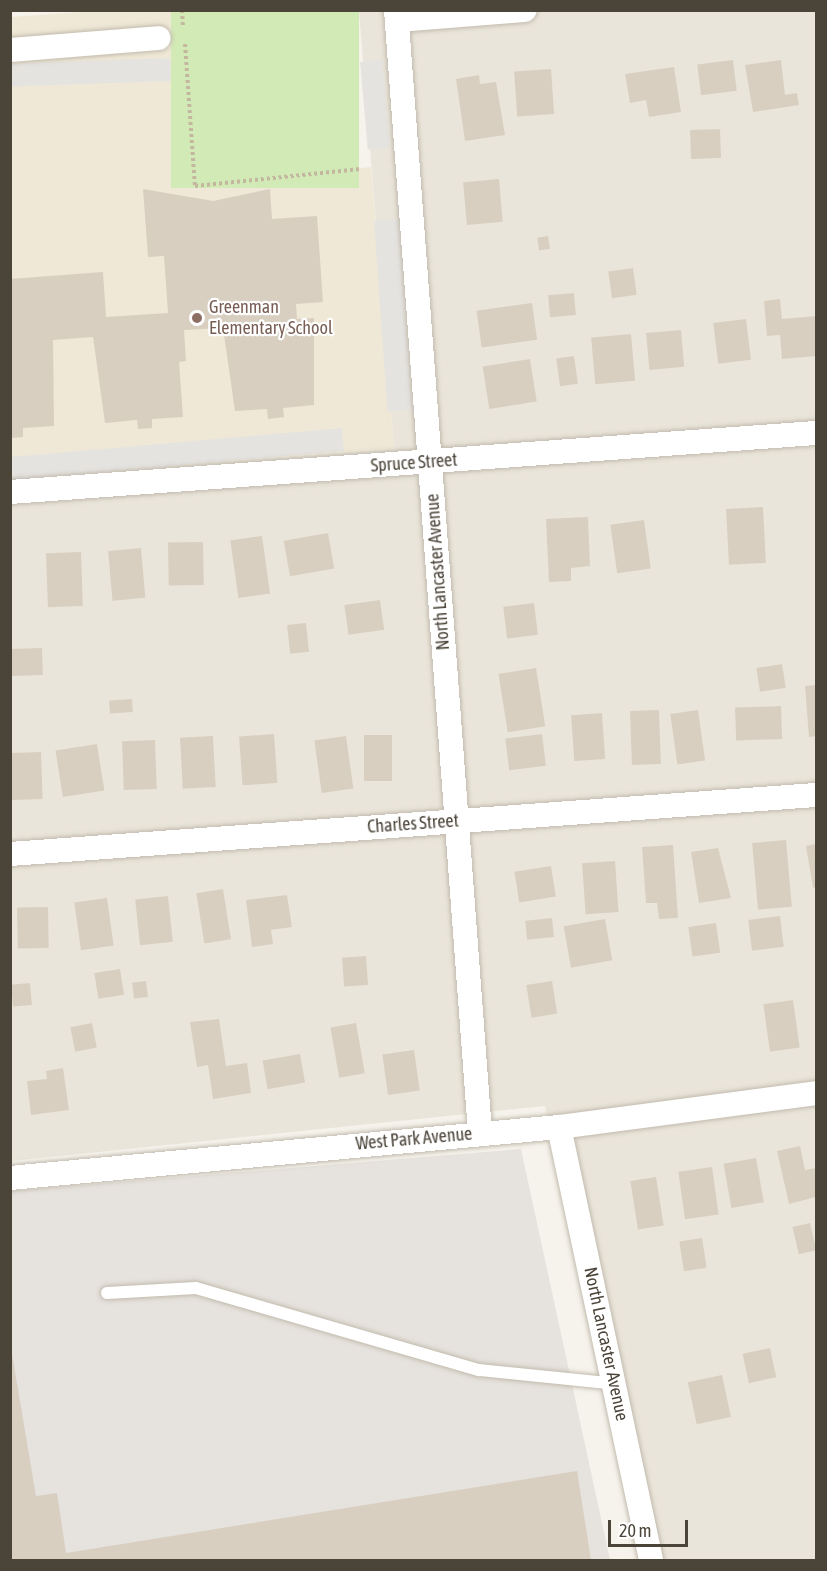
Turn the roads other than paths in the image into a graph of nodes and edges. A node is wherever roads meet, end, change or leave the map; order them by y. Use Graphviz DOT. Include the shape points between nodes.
graph roads {
  1 [pos="525,10"];
  2 [pos="397,15"];
  3 [pos="159,38"];
  4 [pos="10,50"];
  5 [pos="816,433"];
  6 [pos="431,462"];
  7 [pos="10,492"];
  8 [pos="816,795"];
  9 [pos="456,820"];
  10 [pos="10,855"];
  11 [pos="816,1094"];
  12 [pos="559,1127"];
  13 [pos="480,1132"];
  14 [pos="10,1178"];
  15 [pos="107,1293"];
  16 [pos="616,1384"];
  17 [pos="651,1560"];
  1 -- 2 [label="street"];
  2 -- 6 [label="street, North Lancaster Avenue"];
  3 -- 4 [label="street"];
  5 -- 6 [label="street, Spruce Street"];
  6 -- 7 [label="street, Spruce Street"];
  6 -- 9 [label="street, North Lancaster Avenue"];
  8 -- 9 [label="street, Charles Street"];
  9 -- 10 [label="street, Charles Street"];
  9 -- 13 [label="street, North Lancaster Avenue"];
  11 -- 12 [label="street, West Park Avenue"];
  12 -- 13 [label="street, West Park Avenue"];
  12 -- 16 [label="street, North Lancaster Avenue"];
  13 -- 14 [label="street, West Park Avenue"];
  15 -- 16 [label="lane" via="196,1287 479,1370"];
  16 -- 17 [label="street, North Lancaster Avenue"];
}
